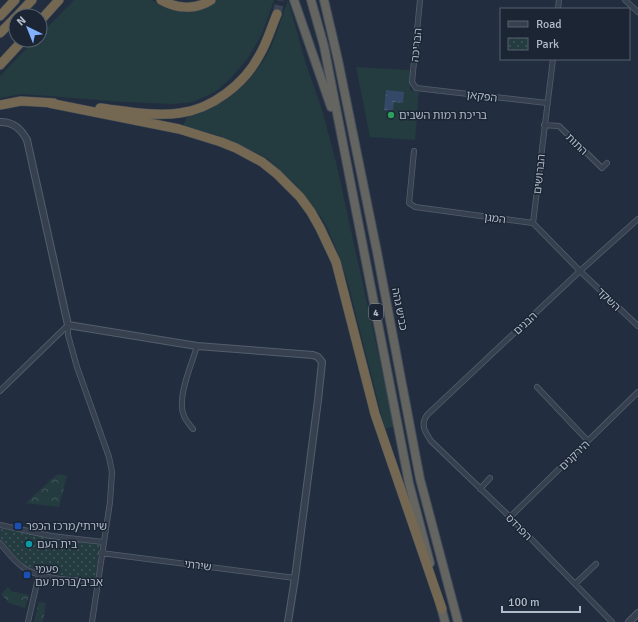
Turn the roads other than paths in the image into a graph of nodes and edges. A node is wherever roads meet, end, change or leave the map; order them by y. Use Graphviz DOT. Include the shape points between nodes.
graph roads {
  1 [pos="15,0"];
  2 [pos="32,0"];
  3 [pos="59,0"];
  4 [pos="161,0"];
  5 [pos="211,0"];
  6 [pos="294,0"];
  7 [pos="311,0"];
  8 [pos="324,0"];
  9 [pos="420,0"];
  10 [pos="625,0"];
  11 [pos="24,8"];
  12 [pos="48,12"];
  13 [pos="638,12"];
  14 [pos="277,14"];
  15 [pos="0,16"];
  16 [pos="8,24"];
  17 [pos="0,33"];
  18 [pos="16,48"];
  19 [pos="553,60"];
  20 [pos="0,65"];
  21 [pos="416,88"];
  22 [pos="48,103"];
  23 [pos="547,103"];
  24 [pos="0,105"];
  25 [pos="0,122"];
  26 [pos="544,124"];
  27 [pos="414,151"];
  28 [pos="607,163"];
  29 [pos="348,169"];
  30 [pos="638,219"];
  31 [pos="533,223"];
  32 [pos="580,271"];
  33 [pos="68,325"];
  34 [pos="638,326"];
  35 [pos="198,346"];
  36 [pos="537,387"];
  37 [pos="0,391"];
  38 [pos="638,392"];
  39 [pos="193,429"];
  40 [pos="425,433"];
  41 [pos="588,441"];
  42 [pos="490,478"];
  43 [pos="480,489"];
  44 [pos="510,517"];
  45 [pos="0,525"];
  46 [pos="103,542"];
  47 [pos="0,543"];
  48 [pos="101,552"];
  49 [pos="596,564"];
  50 [pos="39,574"];
  51 [pos="295,578"];
  52 [pos="98,582"];
  53 [pos="575,584"];
  54 [pos="442,609"];
  55 [pos="638,613"];
  56 [pos="28,622"];
  57 [pos="92,622"];
  58 [pos="288,622"];
  59 [pos="445,622"];
  60 [pos="458,622"];
  61 [pos="612,622"];
  62 [pos="629,622"];
  1 -- 15 [label="highway"];
  2 -- 11 [label="highway"];
  3 -- 12 [label="highway"];
  4 -- 5 [label="highway" via="185,7 201,5"];
  6 -- 29 [label="highway" via="327,92"];
  7 -- 29 [label="highway, 4" via="324,46"];
  8 -- 60 [label="highway, כביש גהה / 4" via="377,252 420,479"];
  9 -- 21 [label="street, הבריכה" via="412,82"];
  10 -- 13 [label="street"];
  14 -- 22 [label="highway" via="266,43 250,70 230,90 202,107 179,114 165,114"];
  16 -- 17 [label="highway"];
  18 -- 20 [label="highway"];
  19 -- 23 [label="street, הברושים"];
  21 -- 23 [label="street, הפקאן"];
  22 -- 24 [label="highway" via="20,101"];
  22 -- 54 [label="highway" via="179,130 221,142 262,162 277,174 311,212 336,262 375,414"];
  23 -- 26 [label="street, הברושים"];
  25 -- 33 [label="street" via="13,124 27,140"];
  26 -- 28 [label="street, התות" via="559,126 602,168"];
  26 -- 31 [label="street, הברושים"];
  27 -- 31 [label="street, המגן" via="409,203 415,207"];
  29 -- 54 [label="highway, 4" via="410,482"];
  30 -- 32 [label="street, הבנים"];
  31 -- 32 [label="street"];
  32 -- 34 [label="street, השקד"];
  32 -- 40 [label="street, הבנים" via="427,415 423,420"];
  33 -- 35 [label="street"];
  33 -- 37 [label="street"];
  33 -- 46 [label="street" via="68,335 77,367 111,465 110,502"];
  35 -- 39 [label="street" via="182,395 181,406 183,416"];
  35 -- 51 [label="street" via="313,355 322,362"];
  36 -- 41 [label="street"];
  38 -- 41 [label="street, הירקנים"];
  40 -- 43 [label="street, הפרדס"];
  41 -- 44 [label="street, הירקנים"];
  42 -- 43 [label="street"];
  43 -- 44 [label="street, הפרדס"];
  44 -- 53 [label="street, הפרדס"];
  45 -- 46 [label="street" via="44,535"];
  46 -- 48 [label="street"];
  47 -- 50 [label="street" via="22,567"];
  48 -- 51 [label="street, שירתי"];
  48 -- 52 [label="street"];
  49 -- 53 [label="street"];
  50 -- 52 [label="street"];
  50 -- 56 [label="street"];
  51 -- 58 [label="street"];
  52 -- 57 [label="street"];
  53 -- 61 [label="street, הפרדס"];
  54 -- 59 [label="highway, 4"];
  55 -- 62 [label="street"];
}
